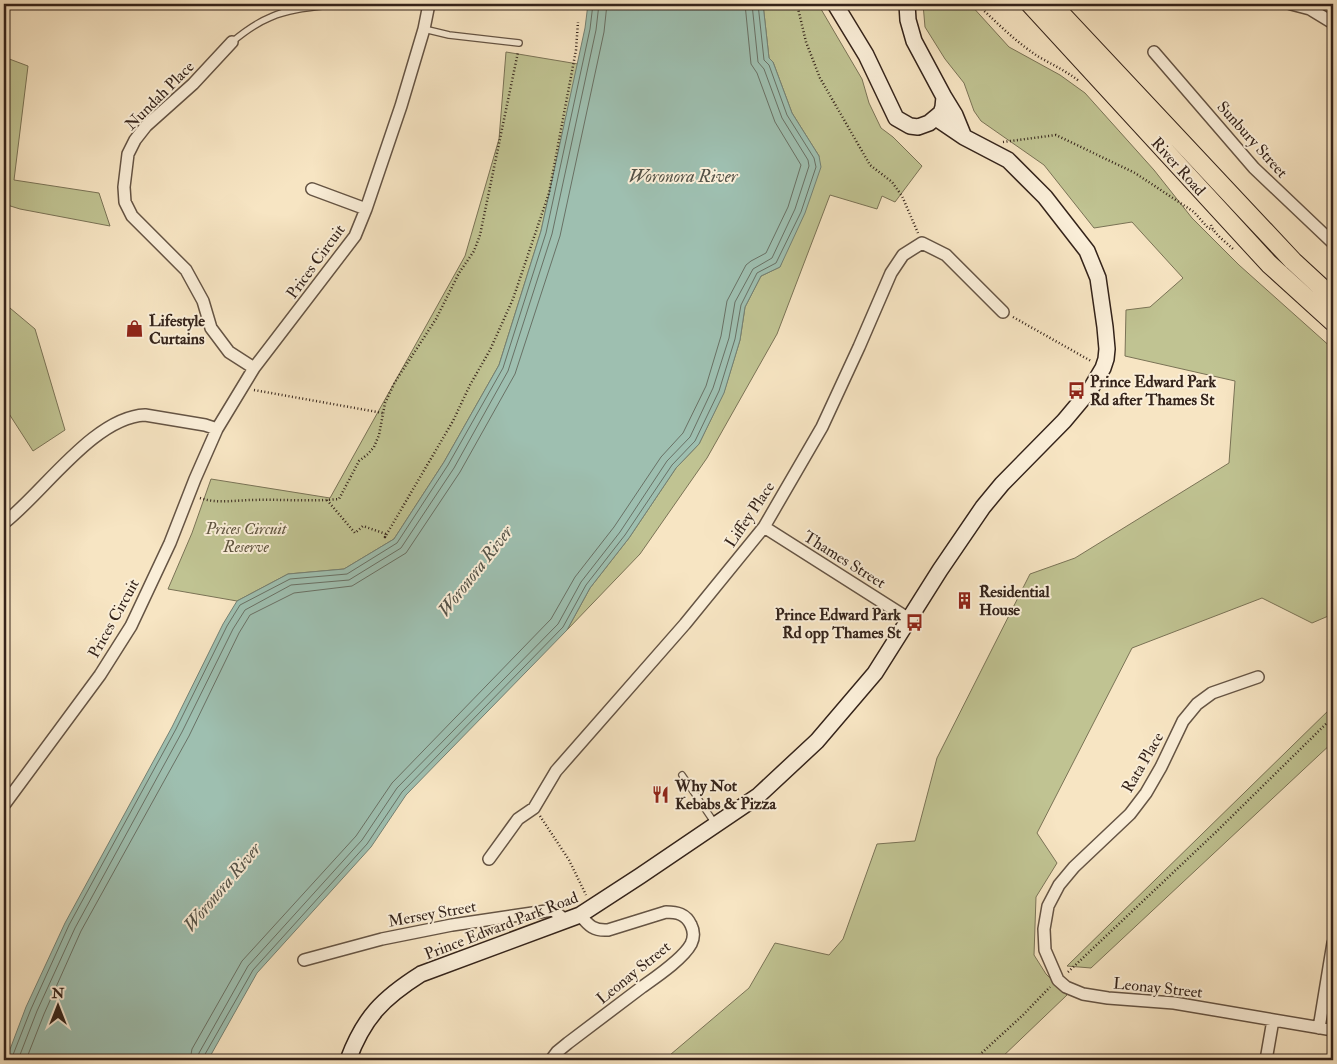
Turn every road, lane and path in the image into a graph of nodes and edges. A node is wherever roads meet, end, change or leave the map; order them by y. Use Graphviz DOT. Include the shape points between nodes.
graph roads {
  1 [pos="339,4"];
  2 [pos="408,4"];
  3 [pos="429,4"];
  4 [pos="797,4"];
  5 [pos="835,4"];
  6 [pos="907,4"];
  7 [pos="977,4"];
  8 [pos="1030,4"];
  9 [pos="1052,4"];
  10 [pos="1291,4"];
  11 [pos="578,22"];
  12 [pos="1333,23"];
  13 [pos="424,29"];
  14 [pos="232,42"];
  15 [pos="519,43"];
  16 [pos="1154,52"];
  17 [pos="1084,84"];
  18 [pos="944,97"];
  19 [pos="936,118"];
  20 [pos="918,127"];
  21 [pos="964,137"];
  22 [pos="999,142"];
  23 [pos="312,189"];
  24 [pos="366,209"];
  25 [pos="1197,209"];
  26 [pos="1213,230"];
  27 [pos="922,242"];
  28 [pos="1333,243"];
  29 [pos="1234,250"];
  30 [pos="1333,298"];
  31 [pos="1003,312"];
  32 [pos="1333,322"];
  33 [pos="254,368"];
  34 [pos="1103,368"];
  35 [pos="241,388"];
  36 [pos="383,413"];
  37 [pos="218,429"];
  38 [pos="189,495"];
  39 [pos="326,500"];
  40 [pos="4,523"];
  41 [pos="764,527"];
  42 [pos="909,619"];
  43 [pos="1258,677"];
  44 [pos="1333,716"];
  45 [pos="682,775"];
  46 [pos="4,804"];
  47 [pos="534,808"];
  48 [pos="716,825"];
  49 [pos="489,858"];
  50 [pos="1048,906"];
  51 [pos="586,911"];
  52 [pos="565,920"];
  53 [pos="1333,943"];
  54 [pos="304,960"];
  55 [pos="1076,965"];
  56 [pos="1052,986"];
  57 [pos="1273,1020"];
  58 [pos="1319,1028"];
  59 [pos="1333,1030"];
  60 [pos="348,1060"];
  61 [pos="551,1060"];
  62 [pos="974,1060"];
  63 [pos="1266,1060"];
  1 -- 2 [label="path"];
  1 -- 14 [label="lane" via="272,16"];
  3 -- 13 [label="street, Prices Circuit"];
  4 -- 27 [label="path" via="806,42 820,78 870,165 892,182 902,196"];
  5 -- 20 [label="street" via="866,55 896,118"];
  6 -- 18 [label="street" via="914,41"];
  7 -- 17 [label="path" via="1038,56"];
  8 -- 32 [label="main road, River Road" via="1269,264"];
  9 -- 30 [label="main road, River Road" via="1292,261"];
  10 -- 12 [label="street" via="1310,9"];
  11 -- 39 [label="path" via="549,193 514,298 454,422 385,537 386,534 363,526 355,533"];
  13 -- 15 [label="lane"];
  13 -- 24 [label="street, Prices Circuit"];
  14 -- 33 [label="street, Nundah Place" via="135,140 128,154 125,202 132,216 186,270 203,301 211,328 229,352"];
  15 -- 36 [label="path" via="480,235 436,319 395,382"];
  16 -- 28 [label="street, Sunbury Street" via="1254,168"];
  18 -- 19 [label="street" via="943,107"];
  18 -- 21 [label="street"];
  19 -- 20 [label="street"];
  19 -- 21 [label="street, Prince Edward Park Road"];
  20 -- 21 [label="street"];
  21 -- 34 [label="street, Prince Edward Park Road" via="1008,160 1045,197 1087,251 1098,278 1105,327 1107,349"];
  22 -- 26 [label="path" via="1056,135 1135,174 1194,212"];
  23 -- 24 [label="street, Prices Circuit"];
  24 -- 33 [label="street, Prices Circuit" via="355,236"];
  25 -- 26 [label="path"];
  26 -- 29 [label="path"];
  27 -- 31 [label="street" via="946,255"];
  27 -- 41 [label="street, Liffey Place" via="903,255 891,272 822,427"];
  31 -- 34 [label="path"];
  33 -- 35 [label="street, Prices Circuit"];
  34 -- 42 [label="street, Prince Edward Park Road" via="1081,402 983,507"];
  35 -- 36 [label="path"];
  35 -- 37 [label="street, Prices Circuit"];
  36 -- 39 [label="path" via="374,447 358,461 339,499"];
  37 -- 38 [label="street, Prices Circuit"];
  37 -- 40 [label="street" via="145,415 120,421 78,452"];
  38 -- 39 [label="path" via="204,500 230,501"];
  38 -- 46 [label="street, Prices Circuit" via="131,626 100,674"];
  41 -- 42 [label="street, Thames Street"];
  41 -- 47 [label="street, Liffey Place" via="685,624 556,771"];
  42 -- 48 [label="street, Prince Edward Park Road" via="875,673 817,741 758,796"];
  43 -- 50 [label="street, Rata Place" via="1212,693 1197,704 1183,721 1146,793 1130,814 1074,867"];
  44 -- 55 [label="path"];
  45 -- 48 [label="lane"];
  47 -- 49 [label="street, Liffey Place" via="518,820"];
  47 -- 51 [label="path" via="569,860"];
  48 -- 51 [label="street, Prince Edward Park Road"];
  50 -- 57 [label="street, Leonay Street" via="1045,950 1058,980 1066,986 1083,994 1174,1003"];
  51 -- 52 [label="street, Prince Edward Park Road"];
  51 -- 61 [label="street, Leonay Street" via="588,925 600,930 674,912 691,922 694,935 688,948 668,968 568,1043"];
  52 -- 54 [label="street, Mersey Street" via="552,910 382,939"];
  52 -- 60 [label="street, Prince Edward Park Road" via="421,974 377,1008 365,1023"];
  53 -- 58 [label="street"];
  56 -- 62 [label="path"];
  57 -- 58 [label="street, Leonay Street"];
  57 -- 63 [label="street"];
  58 -- 59 [label="street, Leonay Street"];
}
